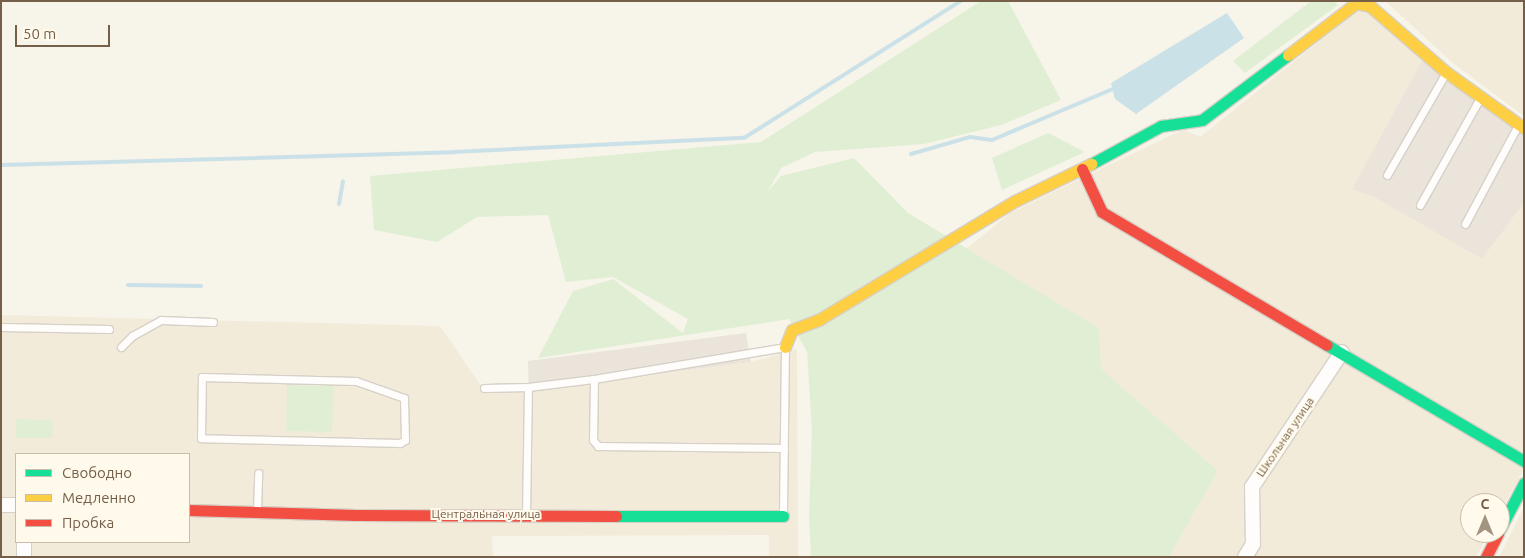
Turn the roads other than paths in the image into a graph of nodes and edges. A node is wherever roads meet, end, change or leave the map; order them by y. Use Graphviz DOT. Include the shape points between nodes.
graph roads {
  1 [pos="1373,4"];
  2 [pos="1446,72"];
  3 [pos="1482,96"];
  4 [pos="1521,126"];
  5 [pos="1082,169"];
  6 [pos="1387,175"];
  7 [pos="1420,205"];
  8 [pos="1465,224"];
  9 [pos="213,322"];
  10 [pos="1,327"];
  11 [pos="109,329"];
  12 [pos="121,347"];
  13 [pos="785,347"];
  14 [pos="1342,352"];
  15 [pos="594,378"];
  16 [pos="528,387"];
  17 [pos="484,388"];
  18 [pos="263,439"];
  19 [pos="784,448"];
  20 [pos="1524,461"];
  21 [pos="258,473"];
  22 [pos="1524,483"];
  23 [pos="1,505"];
  24 [pos="15,505"];
  25 [pos="190,510"];
  26 [pos="1510,510"];
  27 [pos="257,512"];
  28 [pos="526,514"];
  29 [pos="783,516"];
  30 [pos="24,543"];
  31 [pos="1493,543"];
  32 [pos="24,557"];
  33 [pos="1245,557"];
  34 [pos="1486,557"];
  1 -- 2 [label="street"];
  1 -- 5 [label="street" via="1356,3 1202,120 1161,126"];
  2 -- 3 [label="street"];
  2 -- 6 [label="lane"];
  3 -- 4 [label="street"];
  3 -- 7 [label="lane"];
  4 -- 8 [label="lane"];
  5 -- 13 [label="street" via="1014,201 820,319 792,330"];
  5 -- 14 [label="street" via="1102,212"];
  9 -- 12 [label="lane" via="161,320 132,336"];
  10 -- 11 [label="lane"];
  13 -- 15 [label="lane"];
  13 -- 19 [label="lane"];
  14 -- 20 [label="street"];
  14 -- 33 [label="street, Школьная улица" via="1252,487 1253,544"];
  15 -- 16 [label="lane"];
  15 -- 19 [label="lane" via="593,438 596,445"];
  16 -- 17 [label="lane"];
  16 -- 28 [label="lane"];
  18 -- 18 [label="lane" via="401,443 405,440 405,399 356,381 202,377 200,437"];
  19 -- 29 [label="lane"];
  21 -- 27 [label="lane"];
  22 -- 26 [label="street"];
  23 -- 24 [label="street"];
  25 -- 27 [label="street, Центральная улица"];
  27 -- 28 [label="street, Центральная улица"];
  28 -- 29 [label="street, Центральная улица"];
  30 -- 32 [label="street"];
  31 -- 34 [label="street"];
}
